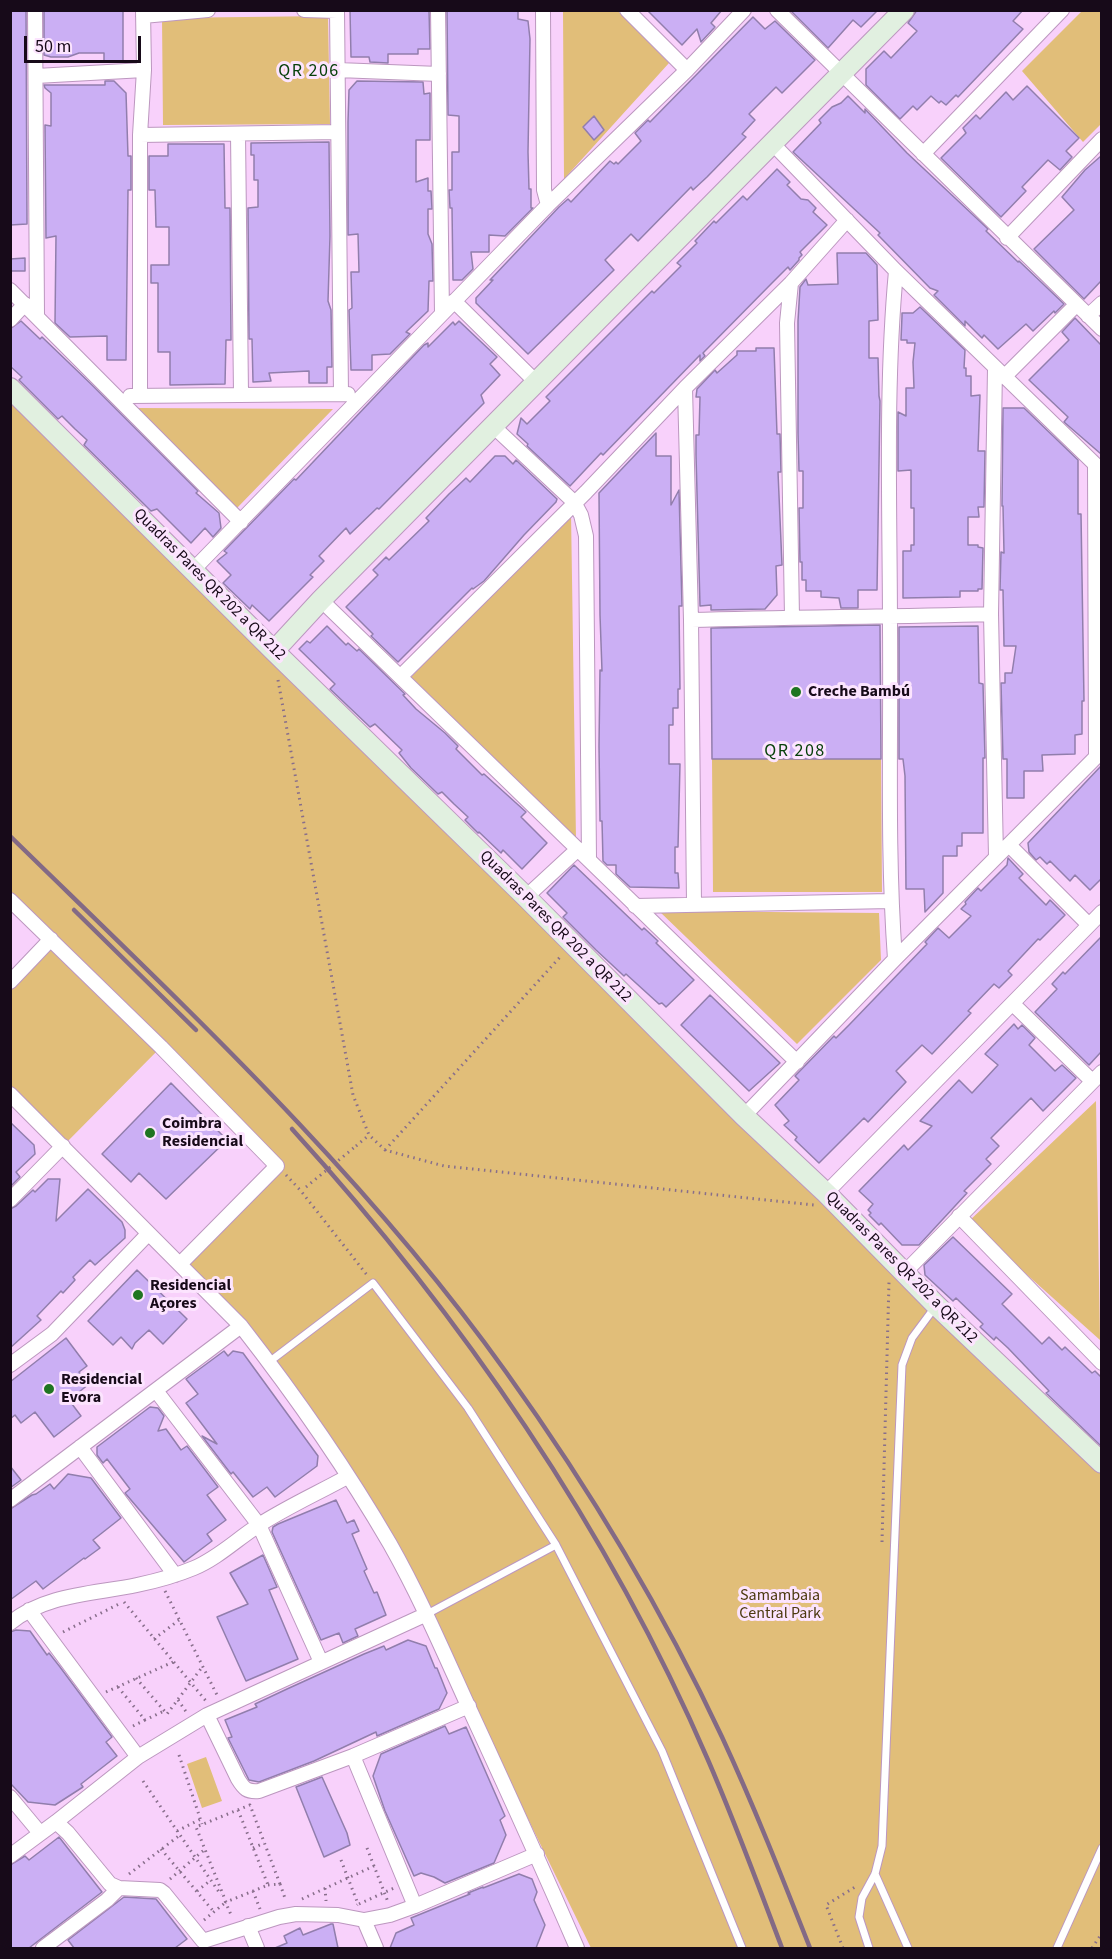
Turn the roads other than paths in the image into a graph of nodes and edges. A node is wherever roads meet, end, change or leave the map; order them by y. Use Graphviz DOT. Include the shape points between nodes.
graph roads {
  1 [pos="35,10"];
  2 [pos="208,10"];
  3 [pos="304,10"];
  4 [pos="438,10"];
  5 [pos="543,10"];
  6 [pos="627,10"];
  7 [pos="744,10"];
  8 [pos="777,10"];
  9 [pos="904,10"];
  10 [pos="1062,10"];
  11 [pos="337,11"];
  12 [pos="143,13"];
  13 [pos="144,70"];
  14 [pos="338,70"];
  15 [pos="687,70"];
  16 [pos="439,74"];
  17 [pos="842,74"];
  18 [pos="36,76"];
  19 [pos="338,132"];
  20 [pos="238,134"];
  21 [pos="140,135"];
  22 [pos="1101,139"];
  23 [pos="772,143"];
  24 [pos="923,154"];
  25 [pos="548,205"];
  26 [pos="847,220"];
  27 [pos="1007,238"];
  28 [pos="896,271"];
  29 [pos="791,283"];
  30 [pos="10,290"];
  31 [pos="454,301"];
  32 [pos="1101,303"];
  33 [pos="25,304"];
  34 [pos="1076,305"];
  35 [pos="442,314"];
  36 [pos="38,315"];
  37 [pos="1088,316"];
  38 [pos="10,320"];
  39 [pos="1101,329"];
  40 [pos="1000,373"];
  41 [pos="536,382"];
  42 [pos="10,388"];
  43 [pos="685,388"];
  44 [pos="366,393"];
  45 [pos="241,394"];
  46 [pos="342,394"];
  47 [pos="140,395"];
  48 [pos="116,397"];
  49 [pos="493,426"];
  50 [pos="1098,468"];
  51 [pos="574,502"];
  52 [pos="241,522"];
  53 [pos="193,570"];
  54 [pos="321,600"];
  55 [pos="991,614"];
  56 [pos="792,617"];
  57 [pos="890,617"];
  58 [pos="691,620"];
  59 [pos="274,651"];
  60 [pos="401,676"];
  61 [pos="1099,754"];
  62 [pos="1009,845"];
  63 [pos="578,849"];
  64 [pos="996,856"];
  65 [pos="589,859"];
  66 [pos="526,897"];
  67 [pos="10,900"];
  68 [pos="891,901"];
  69 [pos="694,904"];
  70 [pos="634,906"];
  71 [pos="1101,912"];
  72 [pos="1089,925"];
  73 [pos="51,939"];
  74 [pos="895,959"];
  75 [pos="10,982"];
  76 [pos="1013,1004"];
  77 [pos="797,1062"];
  78 [pos="1096,1076"];
  79 [pos="10,1094"];
  80 [pos="744,1116"];
  81 [pos="63,1146"];
  82 [pos="819,1196"];
  83 [pos="10,1200"];
  84 [pos="959,1216"];
  85 [pos="148,1234"];
  86 [pos="181,1263"];
  87 [pos="897,1275"];
  88 [pos="936,1305"];
  89 [pos="242,1326"];
  90 [pos="269,1362"];
  91 [pos="1101,1363"];
  92 [pos="10,1365"];
  93 [pos="157,1392"];
  94 [pos="80,1447"];
  95 [pos="1101,1463"];
  96 [pos="347,1477"];
  97 [pos="10,1500"];
  98 [pos="259,1525"];
  99 [pos="556,1545"];
  100 [pos="175,1575"];
  101 [pos="29,1611"];
  102 [pos="426,1614"];
  103 [pos="10,1623"];
  104 [pos="321,1662"];
  105 [pos="469,1706"];
  106 [pos="208,1711"];
  107 [pos="353,1756"];
  108 [pos="138,1757"];
  109 [pos="10,1797"];
  110 [pos="56,1822"];
  111 [pos="40,1833"];
  112 [pos="1101,1848"];
  113 [pos="537,1854"];
  114 [pos="10,1856"];
  115 [pos="875,1874"];
  116 [pos="122,1882"];
  117 [pos="415,1906"];
  118 [pos="364,1920"];
  119 [pos="248,1926"];
  120 [pos="200,1945"];
  121 [pos="43,1948"];
  122 [pos="257,1948"];
  123 [pos="376,1948"];
  124 [pos="576,1948"];
  125 [pos="742,1948"];
  126 [pos="869,1948"];
  127 [pos="908,1948"];
  128 [pos="1057,1948"];
  1 -- 18 [label="street"];
  2 -- 12 [label="street"];
  3 -- 11 [label="street"];
  4 -- 16 [label="street"];
  5 -- 25 [label="street" via="544,190"];
  6 -- 15 [label="street"];
  7 -- 15 [label="street"];
  8 -- 17 [label="street"];
  9 -- 17 [label="street"];
  10 -- 24 [label="street"];
  11 -- 14 [label="street"];
  12 -- 13 [label="street"];
  13 -- 18 [label="street"];
  13 -- 21 [label="street"];
  14 -- 16 [label="street"];
  14 -- 19 [label="street"];
  15 -- 25 [label="street"];
  16 -- 35 [label="street"];
  17 -- 23 [label="street"];
  17 -- 24 [label="street"];
  18 -- 36 [label="street"];
  19 -- 20 [label="street"];
  19 -- 46 [label="street"];
  20 -- 21 [label="street"];
  20 -- 45 [label="street"];
  21 -- 47 [label="street"];
  22 -- 27 [label="street"];
  23 -- 26 [label="street"];
  23 -- 41 [label="street"];
  24 -- 27 [label="street"];
  25 -- 31 [label="street"];
  26 -- 28 [label="street"];
  26 -- 29 [label="street"];
  27 -- 34 [label="street"];
  28 -- 40 [label="street"];
  28 -- 57 [label="street" via="891,357"];
  29 -- 43 [label="street"];
  29 -- 56 [label="street" via="787,323"];
  30 -- 33 [label="street"];
  31 -- 35 [label="street"];
  31 -- 41 [label="street"];
  32 -- 37 [label="street"];
  33 -- 36 [label="street"];
  33 -- 38 [label="street"];
  34 -- 37 [label="street"];
  34 -- 40 [label="street"];
  35 -- 44 [label="street"];
  36 -- 48 [label="street"];
  37 -- 39 [label="street"];
  40 -- 50 [label="street"];
  40 -- 55 [label="street"];
  41 -- 49 [label="street"];
  42 -- 53 [label="street, Quadras Pares QR 202 a QR 212"];
  43 -- 51 [label="street"];
  43 -- 58 [label="street"];
  44 -- 46 [label="street"];
  44 -- 52 [label="street"];
  45 -- 46 [label="street"];
  45 -- 47 [label="street"];
  47 -- 48 [label="street"];
  48 -- 52 [label="street"];
  49 -- 51 [label="street"];
  49 -- 54 [label="street"];
  50 -- 61 [label="street"];
  51 -- 60 [label="street"];
  51 -- 65 [label="street" via="586,536"];
  52 -- 53 [label="street"];
  53 -- 59 [label="street, Quadras Pares QR 202 a QR 212"];
  54 -- 59 [label="street"];
  54 -- 60 [label="street"];
  55 -- 57 [label="street"];
  55 -- 64 [label="street"];
  56 -- 57 [label="street"];
  56 -- 58 [label="street"];
  57 -- 68 [label="street"];
  58 -- 69 [label="street"];
  59 -- 66 [label="street, Quadras Pares QR 202 a QR 212"];
  60 -- 63 [label="street"];
  61 -- 62 [label="street"];
  62 -- 64 [label="street"];
  62 -- 72 [label="street"];
  63 -- 65 [label="street"];
  63 -- 66 [label="street"];
  64 -- 74 [label="street"];
  65 -- 70 [label="street"];
  66 -- 80 [label="street, Quadras Pares QR 202 a QR 212"];
  67 -- 73 [label="street"];
  68 -- 69 [label="street"];
  68 -- 74 [label="street"];
  69 -- 70 [label="street"];
  70 -- 77 [label="street"];
  71 -- 72 [label="street"];
  72 -- 76 [label="street"];
  73 -- 75 [label="street"];
  73 -- 86 [label="street" via="277,1166"];
  74 -- 77 [label="street"];
  76 -- 78 [label="street"];
  76 -- 82 [label="street"];
  77 -- 80 [label="street"];
  78 -- 84 [label="street"];
  79 -- 81 [label="street"];
  80 -- 82 [label="street, Quadras Pares QR 202 a QR 212"];
  81 -- 83 [label="street"];
  81 -- 85 [label="street"];
  82 -- 87 [label="street, Quadras Pares QR 202 a QR 212"];
  84 -- 87 [label="street"];
  84 -- 91 [label="street"];
  85 -- 86 [label="street"];
  85 -- 92 [label="street" via="52,1334"];
  86 -- 89 [label="street"];
  87 -- 88 [label="street, Quadras Pares QR 202 a QR 212"];
  88 -- 95 [label="street, Quadras Pares QR 202 a QR 212"];
  88 -- 115 [label="lane" via="912,1338 902,1365 882,1846"];
  89 -- 90 [label="street"];
  89 -- 93 [label="street"];
  90 -- 96 [label="street"];
  90 -- 99 [label="lane" via="373,1283 468,1408"];
  93 -- 94 [label="street"];
  93 -- 98 [label="street"];
  94 -- 97 [label="street"];
  94 -- 100 [label="street"];
  96 -- 98 [label="street"];
  96 -- 102 [label="street" via="390,1545"];
  98 -- 100 [label="street" via="218,1555"];
  98 -- 104 [label="street"];
  99 -- 102 [label="lane"];
  99 -- 125 [label="lane" via="662,1751"];
  100 -- 101 [label="street" via="52,1601"];
  101 -- 103 [label="street"];
  101 -- 108 [label="street"];
  102 -- 104 [label="street"];
  102 -- 105 [label="street"];
  104 -- 106 [label="street"];
  105 -- 107 [label="street"];
  105 -- 113 [label="street"];
  106 -- 107 [label="street" via="238,1779 248,1791 259,1791"];
  106 -- 108 [label="street"];
  107 -- 117 [label="street"];
  108 -- 110 [label="street"];
  109 -- 111 [label="street"];
  110 -- 111 [label="street"];
  110 -- 116 [label="street" via="110,1884"];
  111 -- 114 [label="street"];
  112 -- 128 [label="lane"];
  113 -- 117 [label="street"];
  113 -- 124 [label="street"];
  115 -- 126 [label="lane" via="862,1898 859,1917"];
  115 -- 127 [label="lane"];
  116 -- 120 [label="street" via="160,1890"];
  116 -- 121 [label="street" via="107,1900"];
  117 -- 118 [label="street"];
  118 -- 119 [label="street" via="296,1914"];
  118 -- 123 [label="street"];
  119 -- 120 [label="street"];
  119 -- 122 [label="street"];
}
